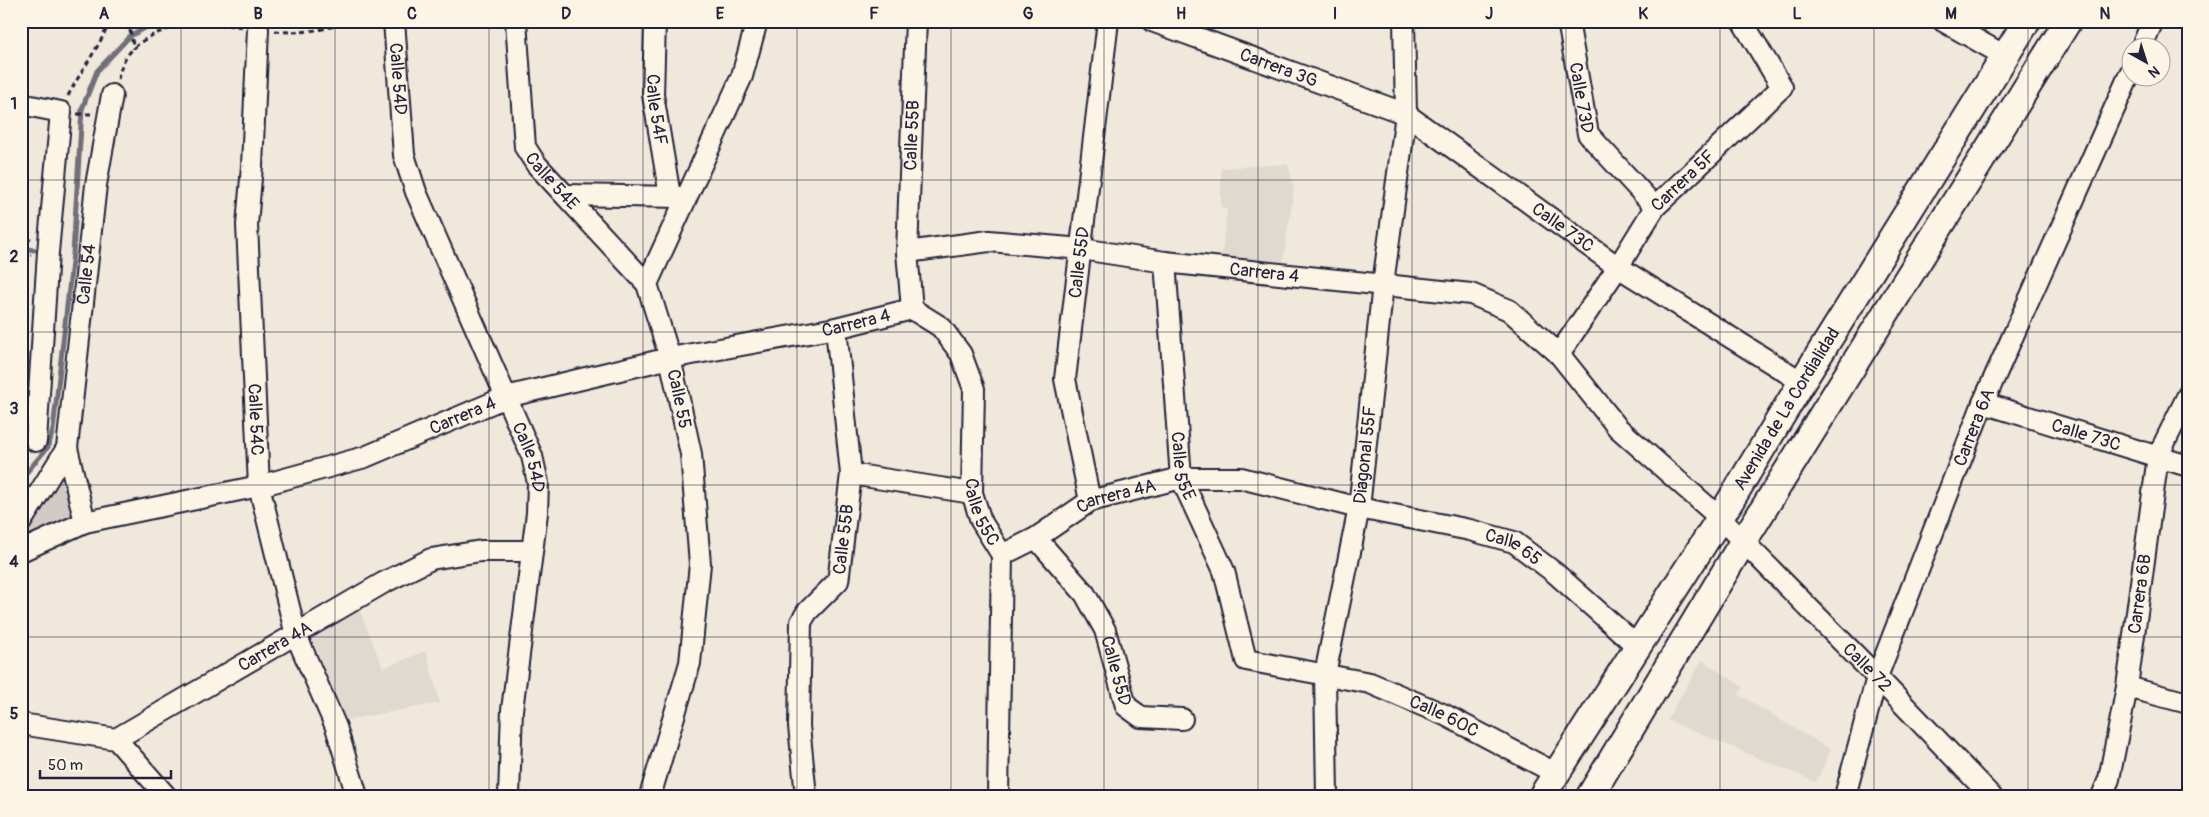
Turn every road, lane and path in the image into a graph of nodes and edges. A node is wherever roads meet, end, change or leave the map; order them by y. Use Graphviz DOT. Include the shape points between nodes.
graph roads {
  1 [pos="110,21"];
  2 [pos="128,21"];
  3 [pos="394,21"];
  4 [pos="516,21"];
  5 [pos="655,21"];
  6 [pos="757,21"];
  7 [pos="916,21"];
  8 [pos="1108,21"];
  9 [pos="1152,21"];
  10 [pos="1404,21"];
  11 [pos="1568,21"];
  12 [pos="1742,21"];
  13 [pos="1943,21"];
  14 [pos="2027,21"];
  15 [pos="2068,21"];
  16 [pos="2153,21"];
  17 [pos="258,29"];
  18 [pos="2145,38"];
  19 [pos="2005,56"];
  20 [pos="2124,88"];
  21 [pos="112,95"];
  22 [pos="21,104"];
  23 [pos="66,112"];
  24 [pos="96,114"];
  25 [pos="1406,114"];
  26 [pos="566,195"];
  27 [pos="678,197"];
  28 [pos="1655,207"];
  29 [pos="1082,249"];
  30 [pos="908,252"];
  31 [pos="1165,262"];
  32 [pos="1618,267"];
  33 [pos="647,284"];
  34 [pos="1383,284"];
  35 [pos="912,309"];
  36 [pos="836,328"];
  37 [pos="1559,354"];
  38 [pos="670,358"];
  39 [pos="1802,382"];
  40 [pos="2188,395"];
  41 [pos="506,397"];
  42 [pos="1983,403"];
  43 [pos="36,441"];
  44 [pos="67,448"];
  45 [pos="2158,456"];
  46 [pos="2188,466"];
  47 [pos="851,474"];
  48 [pos="1181,478"];
  49 [pos="259,486"];
  50 [pos="972,492"];
  51 [pos="1090,501"];
  52 [pos="1359,508"];
  53 [pos="1720,518"];
  54 [pos="21,522"];
  55 [pos="86,522"];
  56 [pos="1036,538"];
  57 [pos="1743,542"];
  58 [pos="21,551"];
  59 [pos="531,551"];
  60 [pos="1002,554"];
  61 [pos="296,635"];
  62 [pos="1637,646"];
  63 [pos="1246,660"];
  64 [pos="1325,674"];
  65 [pos="1877,677"];
  66 [pos="2127,687"];
  67 [pos="2188,703"];
  68 [pos="1182,719"];
  69 [pos="21,724"];
  70 [pos="116,739"];
  71 [pos="1556,773"];
  72 [pos="166,796"];
  73 [pos="357,796"];
  74 [pos="509,796"];
  75 [pos="650,796"];
  76 [pos="806,796"];
  77 [pos="998,796"];
  78 [pos="1327,796"];
  79 [pos="1542,796"];
  80 [pos="1590,796"];
  81 [pos="1845,796"];
  82 [pos="1990,796"];
  83 [pos="2102,796"];
  1 -- 23 [label="path" via="103,39 77,78"];
  2 -- 21 [label="path" via="134,48 125,59"];
  3 -- 41 [label="street, Calle 54D" via="404,155 416,192"];
  4 -- 26 [label="street, Calle 54E" via="525,146 536,164"];
  5 -- 27 [label="street, Calle 54F" via="653,95"];
  6 -- 27 [label="street" via="742,76"];
  7 -- 30 [label="street, Calle 55B"];
  8 -- 29 [label="street, Calle 55D"];
  9 -- 25 [label="street, Carrera 3G"];
  10 -- 25 [label="street"];
  11 -- 28 [label="street, Calle 73D" via="1588,134"];
  12 -- 28 [label="street, Carrera 5F" via="1782,87"];
  13 -- 19 [label="street"];
  14 -- 19 [label="main road, Avenida de La Cordialidad"];
  15 -- 57 [label="main road, Avenida de La Cordialidad"];
  16 -- 18 [label="street"];
  17 -- 49 [label="street, Calle 54C" via="247,225"];
  19 -- 39 [label="main road, Avenida de La Cordialidad"];
  20 -- 42 [label="street, Carrera 6A"];
  21 -- 44 [label="street, Calle 54" via="96,186"];
  22 -- 23 [label="street"];
  23 -- 24 [label="path"];
  23 -- 43 [label="street" via="48,252"];
  25 -- 32 [label="street, Calle 73C"];
  25 -- 34 [label="street, Diagonal 55F"];
  26 -- 27 [label="street"];
  26 -- 33 [label="street, Calle 54E"];
  27 -- 33 [label="street"];
  28 -- 32 [label="street, Carrera 5F"];
  29 -- 30 [label="street, Carrera 4" via="989,241"];
  29 -- 31 [label="street, Carrera 4"];
  29 -- 51 [label="street, Calle 55D" via="1065,379"];
  30 -- 35 [label="street, Calle 55B"];
  31 -- 34 [label="street, Carrera 4"];
  31 -- 48 [label="street, Calle 55E"];
  32 -- 37 [label="street, Carrera 5F"];
  32 -- 39 [label="street, Calle 73C"];
  33 -- 38 [label="street, Calle 55"];
  34 -- 37 [label="street, Carrera 4" via="1471,294 1509,310"];
  34 -- 52 [label="street, Diagonal 55F"];
  35 -- 36 [label="street, Carrera 4"];
  35 -- 50 [label="street, Calle 55C" via="941,327 961,354 974,389"];
  36 -- 38 [label="street, Carrera 4"];
  36 -- 47 [label="street, Calle 55B"];
  37 -- 53 [label="street, Calle 72" via="1618,428"];
  38 -- 41 [label="street, Carrera 4"];
  38 -- 75 [label="street, Calle 55" via="691,454 700,564 690,663"];
  39 -- 53 [label="main road, Avenida de La Cordialidad"];
  40 -- 45 [label="street, Carrera 6B"];
  41 -- 49 [label="street, Carrera 4" via="365,457"];
  41 -- 59 [label="street, Calle 54D" via="532,456 538,482"];
  42 -- 45 [label="street, Calle 73C"];
  42 -- 65 [label="street, Carrera 6A"];
  44 -- 54 [label="street, Calle 54"];
  44 -- 55 [label="street"];
  45 -- 46 [label="street, Calle 73C"];
  45 -- 66 [label="street, Carrera 6B"];
  47 -- 50 [label="street"];
  47 -- 76 [label="street, Calle 55B" via="838,581 801,622 799,726"];
  48 -- 51 [label="street, Carrera 4A"];
  48 -- 52 [label="street, Carrera 4A" via="1241,478"];
  48 -- 63 [label="street, Calle 55E" via="1224,571"];
  49 -- 55 [label="street, Carrera 4"];
  49 -- 61 [label="street, Calle 54C"];
  50 -- 60 [label="street, Calle 55C" via="981,522"];
  51 -- 56 [label="street, Carrera 4A"];
  52 -- 62 [label="street, Calle 65" via="1514,542 1555,573"];
  52 -- 64 [label="street, Diagonal 55F"];
  53 -- 57 [label="street, Calle 72"];
  53 -- 62 [label="main road, Avenida de La Cordialidad"];
  55 -- 58 [label="street, Carrera 4"];
  56 -- 60 [label="street, Carrera 4A"];
  56 -- 68 [label="street, Calle 55D" via="1085,594 1105,630 1126,706 1140,717"];
  57 -- 65 [label="street, Calle 72"];
  57 -- 80 [label="main road, Avenida de La Cordialidad"];
  59 -- 61 [label="street, Carrera 4A" via="481,552 431,559 383,583"];
  59 -- 74 [label="street, Calle 54D" via="512,710"];
  60 -- 77 [label="street, Calle 55C"];
  61 -- 70 [label="street, Carrera 4A"];
  61 -- 73 [label="street, Calle 54C" via="336,727"];
  62 -- 71 [label="main road, Avenida de La Cordialidad"];
  63 -- 64 [label="street, Calle 60C"];
  64 -- 71 [label="street, Calle 60C" via="1370,683 1412,700"];
  64 -- 78 [label="street, Diagonal 55F"];
  65 -- 81 [label="street, Carrera 6A"];
  65 -- 82 [label="street, Calle 72"];
  66 -- 67 [label="street"];
  66 -- 83 [label="street, Carrera 6B" via="2109,779"];
  69 -- 70 [label="street"];
  70 -- 72 [label="street"];
  71 -- 79 [label="main road, Avenida de La Cordialidad"];
}
